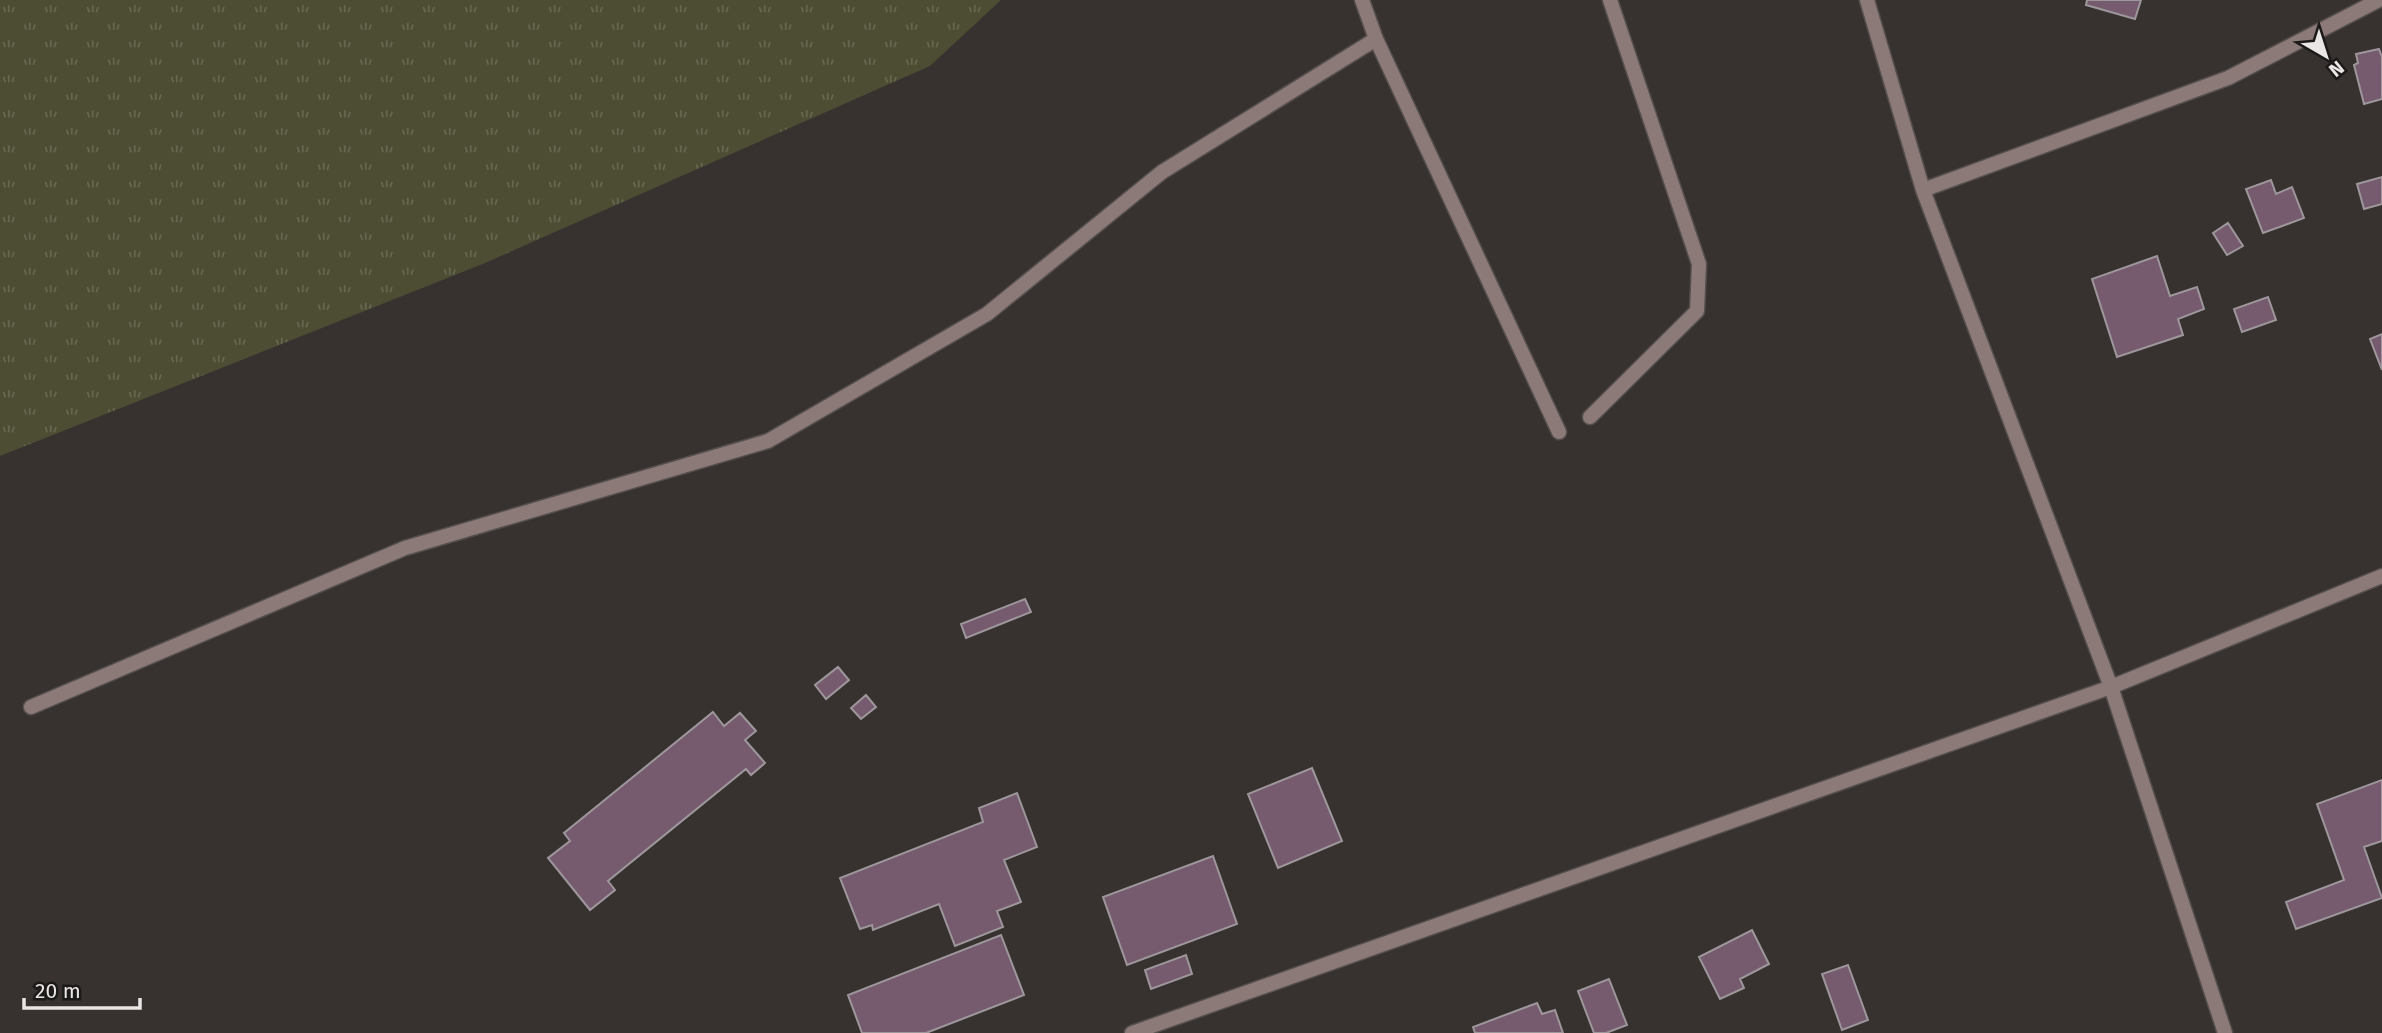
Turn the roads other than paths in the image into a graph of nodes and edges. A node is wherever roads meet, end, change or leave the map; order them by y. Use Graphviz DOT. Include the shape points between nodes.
graph roads {
  1 [pos="1363,0"];
  2 [pos="1610,0"];
  3 [pos="1867,0"];
  4 [pos="2379,0"];
  5 [pos="1376,39"];
  6 [pos="1923,190"];
  7 [pos="1590,417"];
  8 [pos="1559,432"];
  9 [pos="2382,576"];
  10 [pos="2111,687"];
  11 [pos="32,707"];
  12 [pos="1132,1033"];
  13 [pos="2225,1033"];
  1 -- 5 [label="street"];
  2 -- 7 [label="street" via="1699,264 1699,276 1697,311"];
  3 -- 6 [label="street"];
  4 -- 6 [label="street" via="2228,78"];
  5 -- 8 [label="street"];
  5 -- 11 [label="street" via="1162,172 987,314 768,441 405,548"];
  6 -- 10 [label="street"];
  9 -- 10 [label="street"];
  10 -- 12 [label="street"];
  10 -- 13 [label="street"];
}
